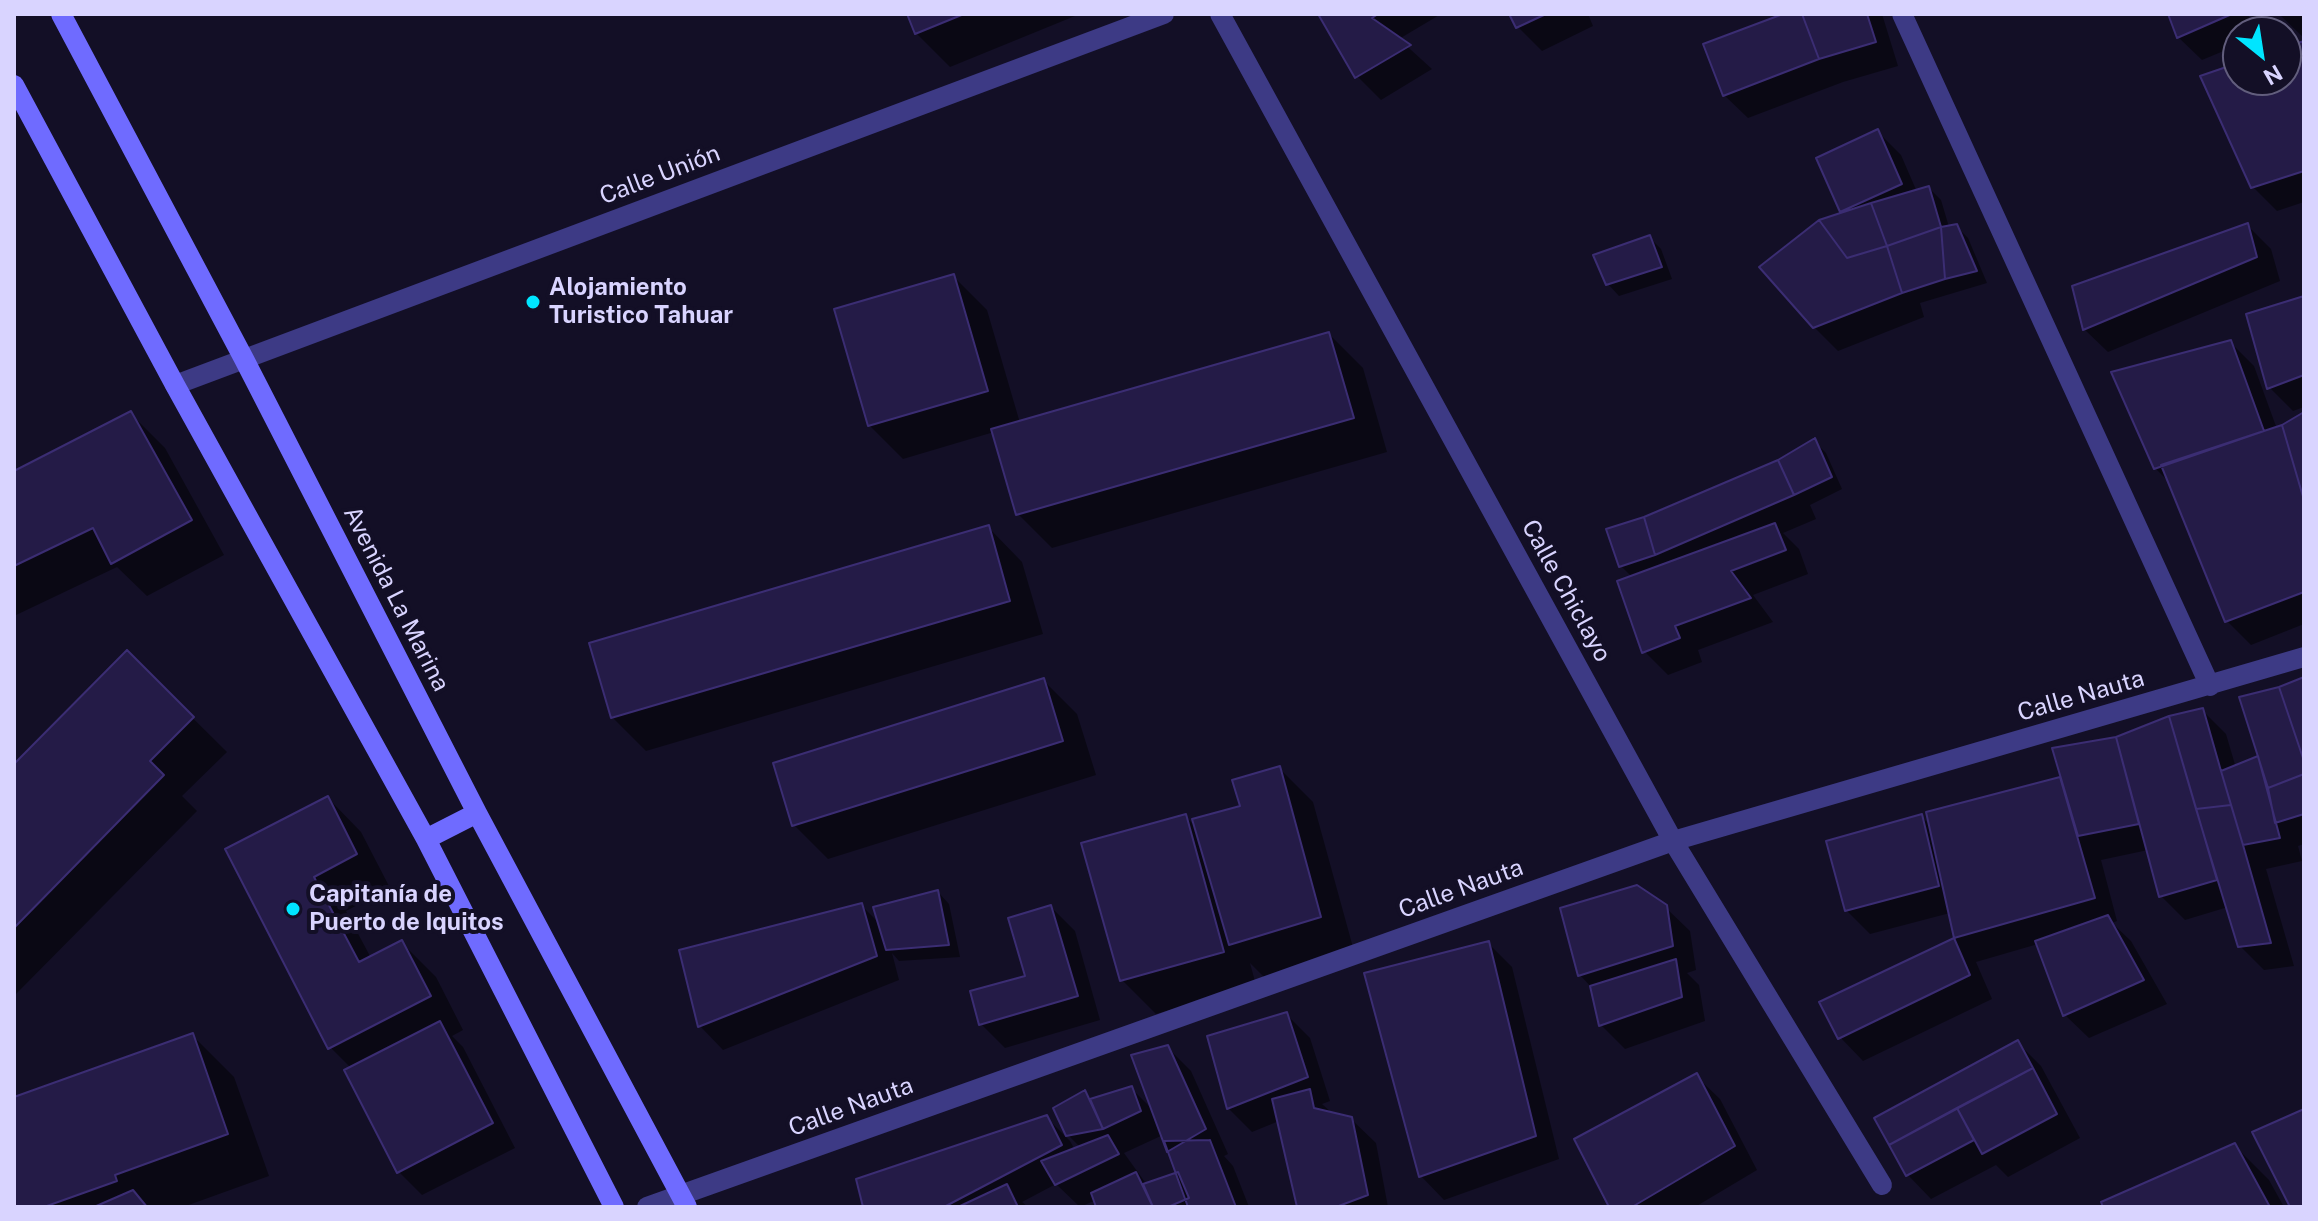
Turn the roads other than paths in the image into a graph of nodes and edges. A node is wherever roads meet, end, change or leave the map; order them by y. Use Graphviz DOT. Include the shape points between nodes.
graph roads {
  1 [pos="61,14"];
  2 [pos="1164,14"];
  3 [pos="1220,14"];
  4 [pos="1902,14"];
  5 [pos="14,85"];
  6 [pos="244,359"];
  7 [pos="175,385"];
  8 [pos="2304,657"];
  9 [pos="2210,686"];
  10 [pos="477,813"];
  11 [pos="426,839"];
  12 [pos="1673,841"];
  13 [pos="1882,1185"];
  14 [pos="684,1201"];
  15 [pos="614,1207"];
  16 [pos="647,1207"];
  1 -- 6 [label="main road, Avenida La Marina"];
  2 -- 6 [label="street, Calle Unión"];
  3 -- 12 [label="street, Calle Chiclayo"];
  4 -- 9 [label="street"];
  5 -- 7 [label="main road"];
  6 -- 7 [label="street, Calle Unión"];
  6 -- 10 [label="main road, Avenida La Marina"];
  7 -- 11 [label="main road"];
  8 -- 9 [label="street, Calle Nauta"];
  9 -- 12 [label="street, Calle Nauta"];
  10 -- 11 [label="main road"];
  10 -- 14 [label="main road, Avenida La Marina"];
  11 -- 15 [label="main road"];
  12 -- 13 [label="street, Calle Chiclayo"];
  12 -- 14 [label="street, Calle Nauta"];
  14 -- 16 [label="street, Calle Nauta"];
}
